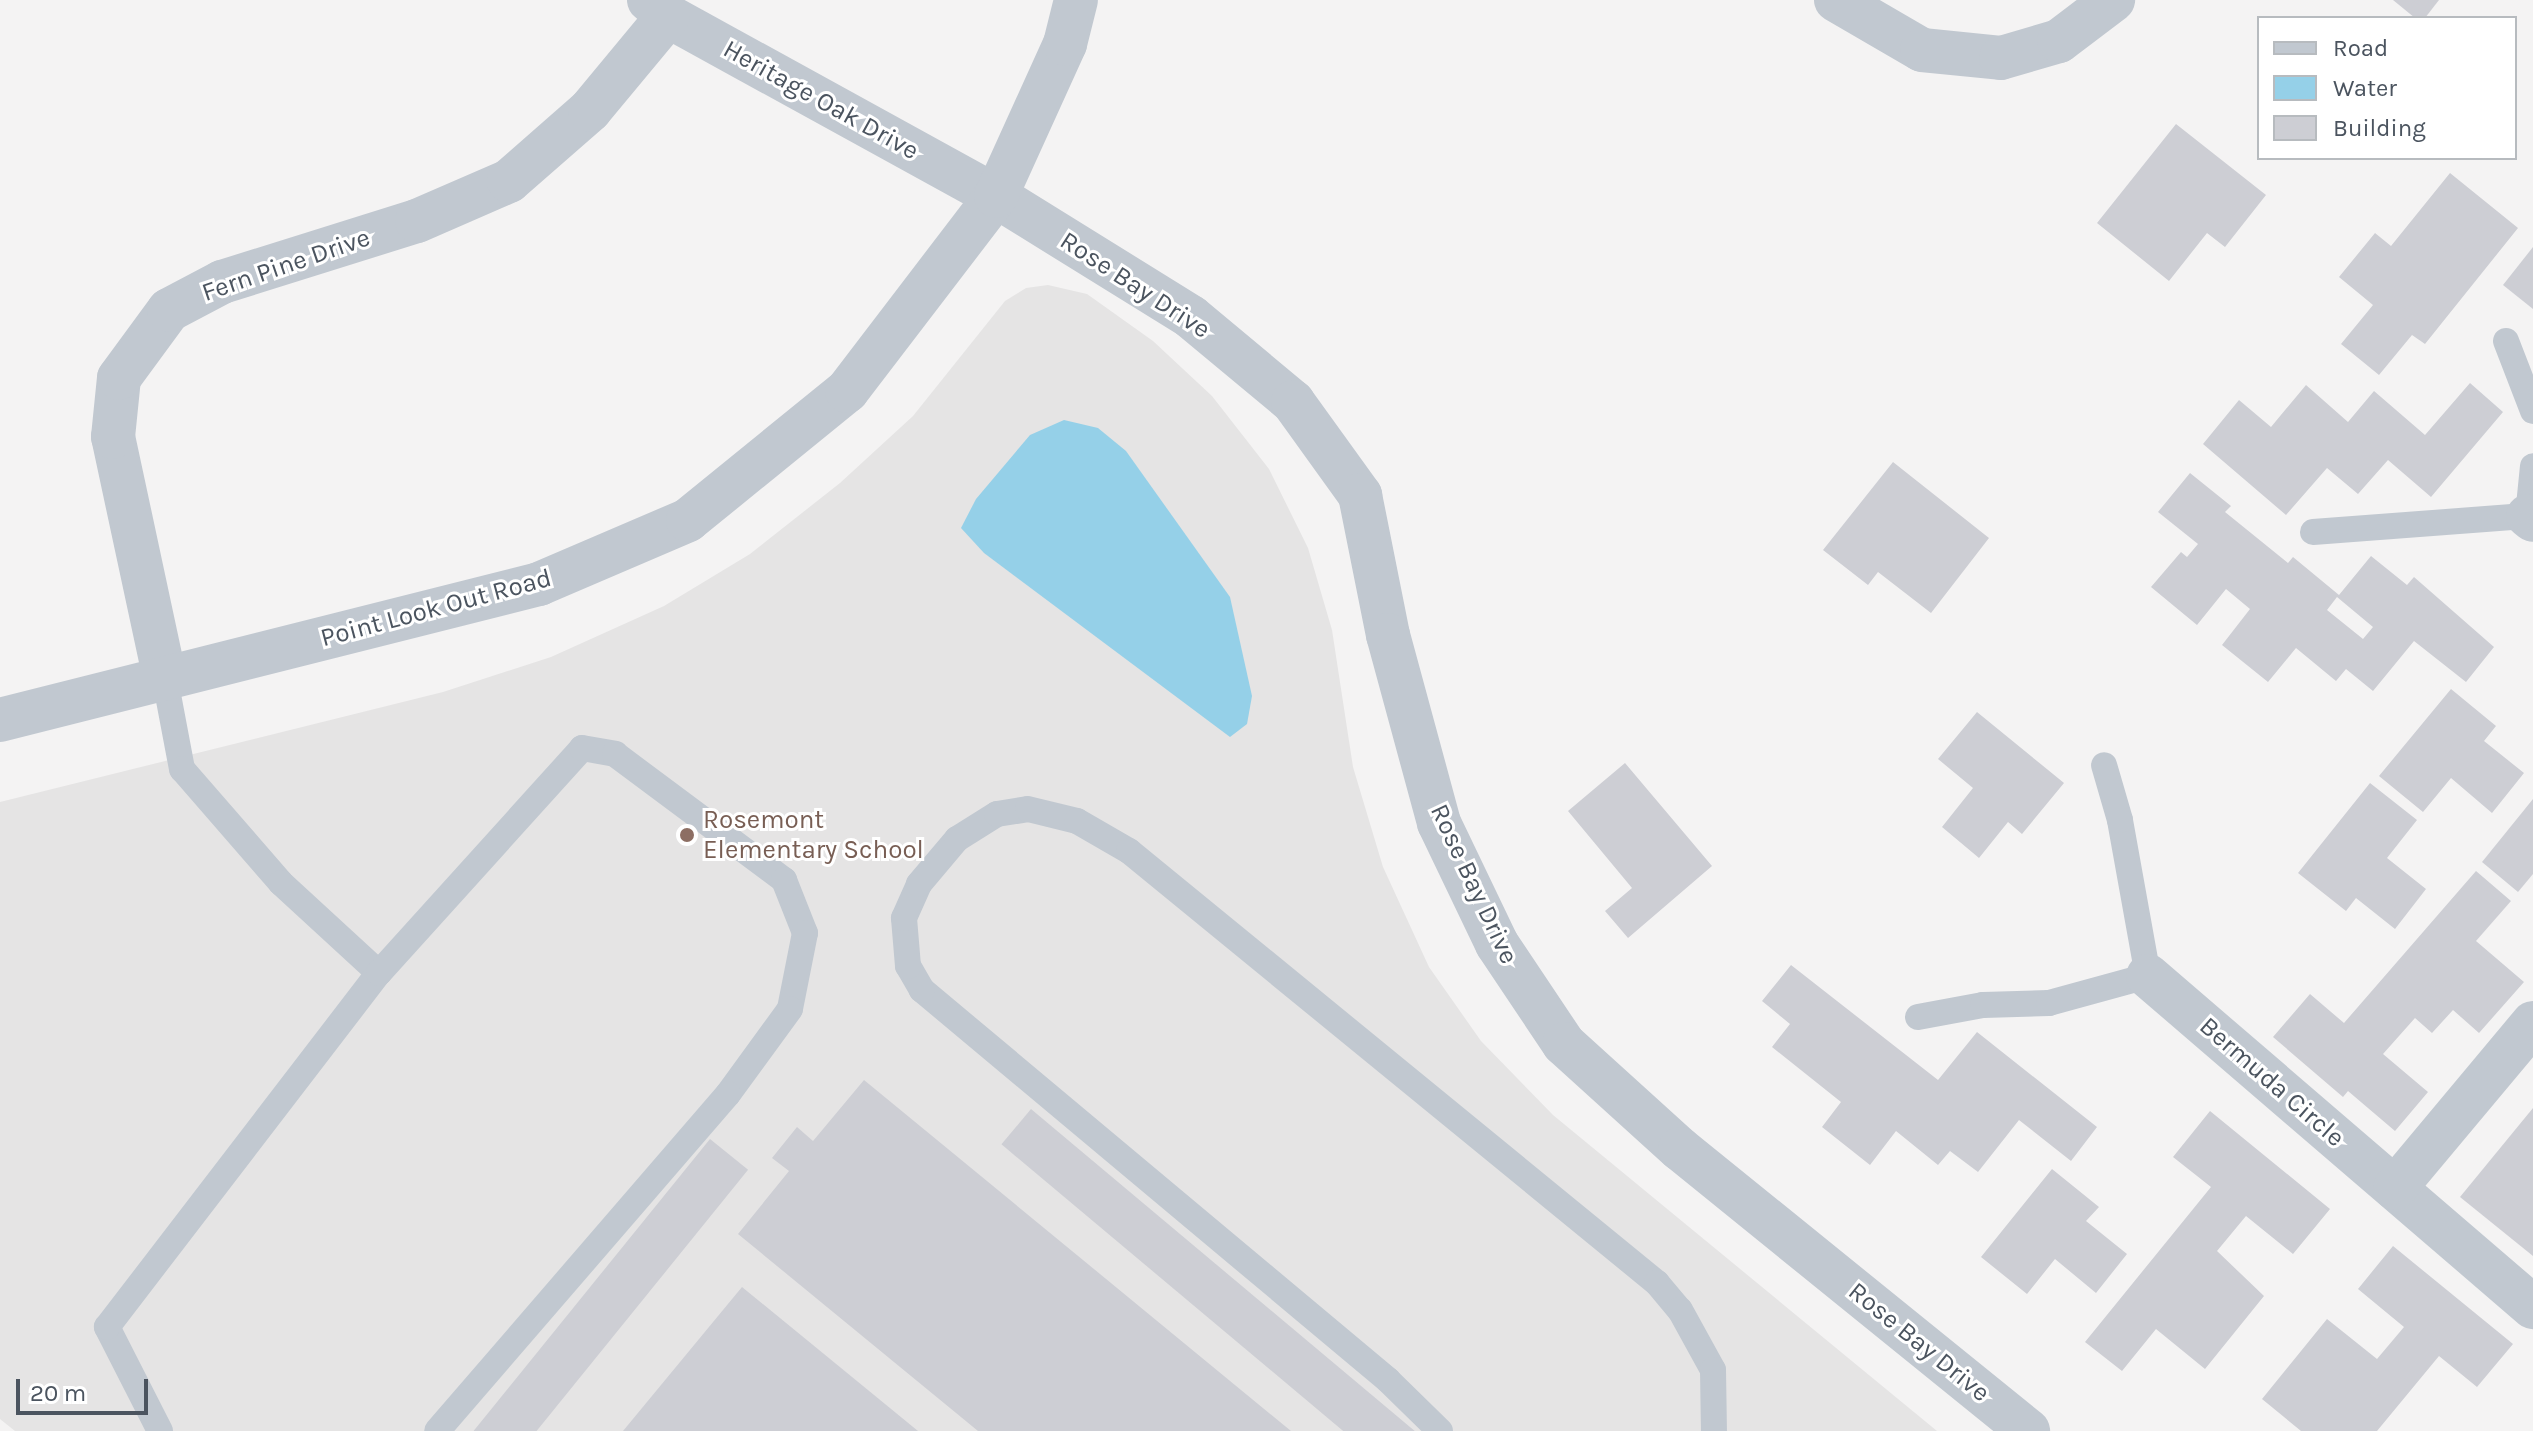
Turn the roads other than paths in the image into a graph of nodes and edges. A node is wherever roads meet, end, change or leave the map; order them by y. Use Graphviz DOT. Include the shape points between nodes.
graph roads {
  1 [pos="1076,0"];
  2 [pos="1836,0"];
  3 [pos="2113,0"];
  4 [pos="659,8"];
  5 [pos="996,196"];
  6 [pos="2506,341"];
  7 [pos="2533,411"];
  8 [pos="2533,466"];
  9 [pos="2530,518"];
  10 [pos="2313,532"];
  11 [pos="165,679"];
  12 [pos="0,720"];
  13 [pos="2104,765"];
  14 [pos="379,973"];
  15 [pos="2148,976"];
  16 [pos="1918,1017"];
  17 [pos="2533,1023"];
  18 [pos="2395,1188"];
  19 [pos="2533,1307"];
  20 [pos="2026,1430"];
  21 [pos="160,1431"];
  22 [pos="437,1431"];
  23 [pos="1440,1431"];
  24 [pos="1714,1431"];
  1 -- 5 [label="street, Point Look Out Road" via="1065,44"];
  2 -- 3 [label="street" via="1922,50 2001,58 2059,41"];
  4 -- 5 [label="street, Heritage Oak Drive"];
  4 -- 11 [label="street, Fern Pine Drive" via="590,110 509,181 417,221 222,282 169,310 119,378 113,437"];
  5 -- 11 [label="street, Point Look Out Road" via="847,391 688,520 539,584"];
  5 -- 20 [label="street, Rose Bay Drive" via="1191,317 1293,402 1360,495 1388,635 1439,823 1497,944 1564,1044 1680,1149"];
  6 -- 7 [label="lane"];
  8 -- 9 [label="lane"];
  9 -- 10 [label="lane"];
  11 -- 12 [label="street, Point Look Out Road"];
  11 -- 14 [label="lane" via="182,769 281,883"];
  13 -- 15 [label="lane" via="2120,820"];
  14 -- 21 [label="lane" via="107,1327"];
  14 -- 22 [label="lane" via="582,748 615,754 784,880 805,933 790,1009 728,1094"];
  15 -- 16 [label="lane" via="2049,1003 1983,1005"];
  15 -- 18 [label="street, Bermuda Circle"];
  17 -- 18 [label="street"];
  18 -- 19 [label="street, Bermuda Circle"];
  23 -- 24 [label="lane" via="1388,1380 922,990 908,966 904,918 919,884 957,839 997,814 1028,809 1077,821 1129,851 1657,1283 1680,1310 1713,1370"];
}
